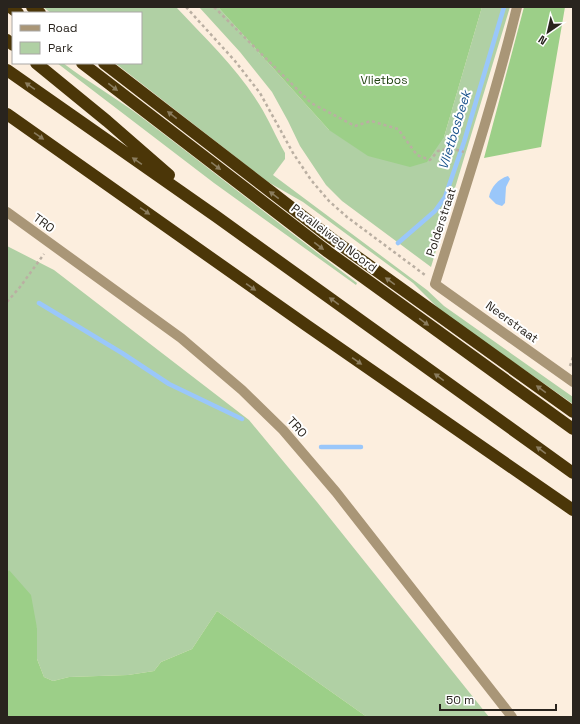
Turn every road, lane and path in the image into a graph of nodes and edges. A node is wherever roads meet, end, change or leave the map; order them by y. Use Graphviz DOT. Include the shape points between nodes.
graph roads {
  1 [pos="186,7"];
  2 [pos="214,7"];
  3 [pos="517,7"];
  4 [pos="37,64"];
  5 [pos="83,64"];
  6 [pos="105,64"];
  7 [pos="7,70"];
  8 [pos="7,114"];
  9 [pos="460,120"];
  10 [pos="450,148"];
  11 [pos="476,156"];
  12 [pos="7,212"];
  13 [pos="217,217"];
  14 [pos="50,243"];
  15 [pos="435,284"];
  16 [pos="7,302"];
  17 [pos="573,382"];
  18 [pos="573,412"];
  19 [pos="573,429"];
  20 [pos="573,473"];
  21 [pos="573,510"];
  22 [pos="512,717"];
  1 -- 15 [label="path" via="260,93 311,180 329,201"];
  2 -- 10 [label="path" via="311,103 355,126 371,121 398,129 417,155 430,160 438,151"];
  3 -- 11 [label="street, Polderstraat" via="506,55"];
  4 -- 13 [label="highway"];
  5 -- 19 [label="highway, Parallelweg Noord, one-way" via="328,252"];
  18 -- 6 [label="highway, Parallelweg Noord, one-way" via="331,238"];
  13 -- 7 [label="highway, one-way"];
  8 -- 21 [label="highway, one-way"];
  9 -- 10 [label="path"];
  10 -- 11 [label="path"];
  11 -- 15 [label="street, Polderstraat"];
  12 -- 14 [label="street, TRO"];
  20 -- 13 [label="highway, one-way"];
  14 -- 16 [label="path"];
  14 -- 22 [label="street, TRO" via="181,338 242,390 283,430 336,492"];
  15 -- 17 [label="street, Neerstraat"];
}
